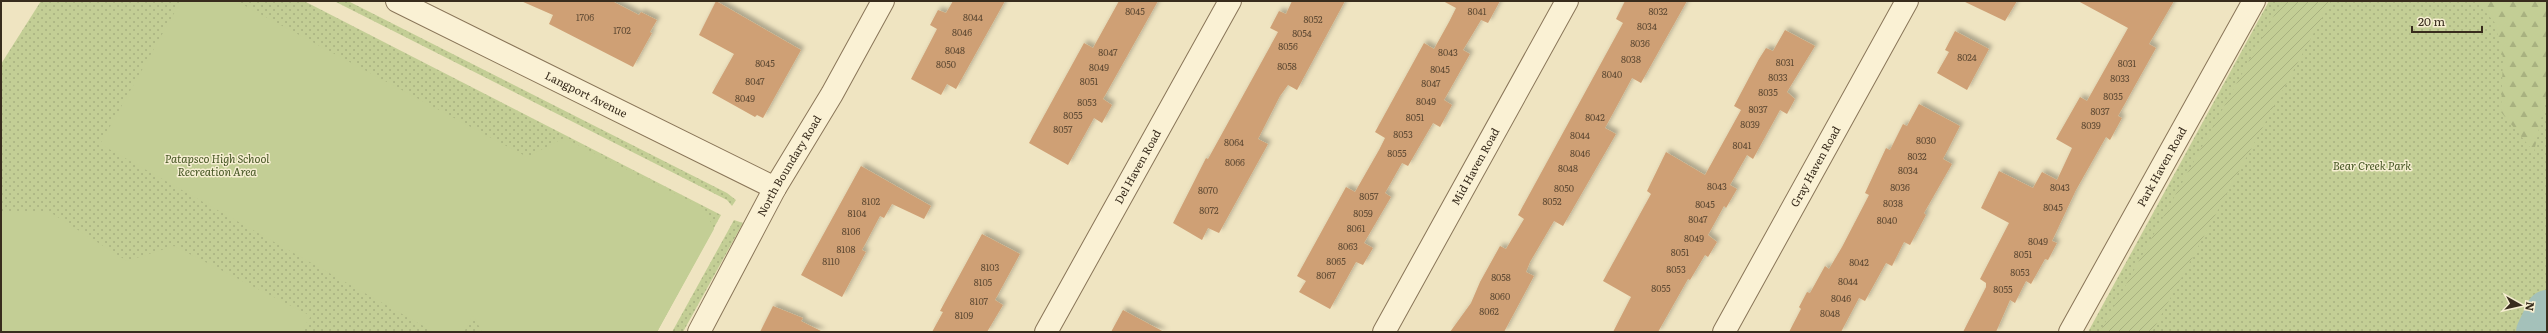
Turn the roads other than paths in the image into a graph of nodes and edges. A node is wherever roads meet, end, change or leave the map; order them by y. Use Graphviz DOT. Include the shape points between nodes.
graph roads {
  1 [pos="397,1"];
  2 [pos="882,1"];
  3 [pos="1230,1"];
  4 [pos="1567,1"];
  5 [pos="1907,1"];
  6 [pos="2254,1"];
  7 [pos="775,188"];
  8 [pos="699,332"];
  9 [pos="1046,332"];
  10 [pos="1384,332"];
  11 [pos="1724,332"];
  12 [pos="2070,332"];
  1 -- 7 [label="street, Langport Avenue"];
  2 -- 7 [label="street, North Boundary Road" via="832,94"];
  3 -- 9 [label="street, Del Haven Road"];
  4 -- 10 [label="street, Mid Haven Road"];
  5 -- 11 [label="street, Gray Haven Road"];
  6 -- 12 [label="street, Park Haven Road"];
  7 -- 8 [label="street, North Boundary Road"];
}
